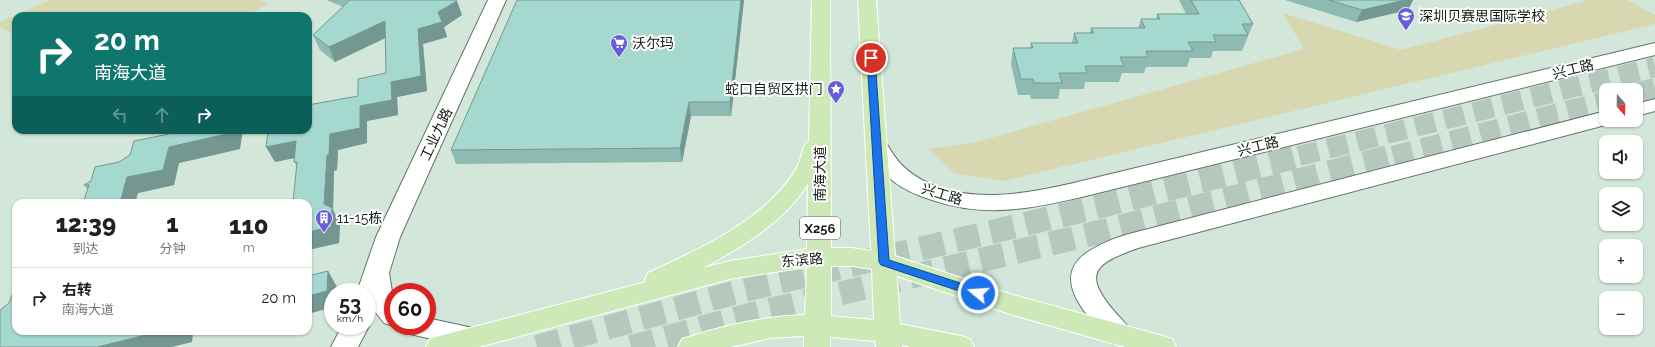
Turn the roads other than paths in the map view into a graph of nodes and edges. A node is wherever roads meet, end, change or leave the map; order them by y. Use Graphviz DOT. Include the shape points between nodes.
graph roads {
  1 [pos="497,0"];
  2 [pos="821,0"];
  3 [pos="866,0"];
  4 [pos="1655,49"];
  5 [pos="1655,105"];
  6 [pos="1643,108"];
  7 [pos="1599,120"];
  8 [pos="820,130"];
  9 [pos="877,146"];
  10 [pos="820,257"];
  11 [pos="884,262"];
  12 [pos="377,269"];
  13 [pos="372,283"];
  14 [pos="619,298"];
  15 [pos="384,306"];
  16 [pos="436,330"];
  17 [pos="351,335"];
  18 [pos="1120,335"];
  19 [pos="818,336"];
  20 [pos="472,338"];
  21 [pos="889,339"];
  22 [pos="344,347"];
  23 [pos="438,347"];
  24 [pos="691,347"];
  25 [pos="961,347"];
  26 [pos="1163,347"];
  1 -- 12 [label="street, 工业九路" via="388,237"];
  2 -- 8 [label="main road, 南海大道 / X256"];
  3 -- 9 [label="main road"];
  4 -- 9 [label="street, 兴工路" via="1020,202 991,204 961,201 936,194 914,185 892,170 882,159"];
  5 -- 6 [label="street"];
  7 -- 18 [label="street" via="1132,241 1106,250 1088,263 1082,277 1083,285 1091,302"];
  8 -- 10 [label="main road, 南海大道 / X256"];
  8 -- 14 [label="main road" via="808,168 793,190 770,213 738,236 690,264"];
  9 -- 11 [label="main road"];
  10 -- 11 [label="main road, 东滨路" via="852,257"];
  10 -- 14 [label="main road, 东滨路" via="730,270"];
  10 -- 19 [label="main road, 南海大道 / X256"];
  11 -- 18 [label="main road, 东滨路" via="1013,305"];
  11 -- 21 [label="main road"];
  12 -- 13 [label="street, 工业九路"];
  12 -- 15 [label="street, 工业九路" via="378,294"];
  14 -- 20 [label="main road, 东滨路"];
  16 -- 20 [label="street"];
  17 -- 22 [label="street"];
  18 -- 26 [label="main road, 东滨路"];
  19 -- 21 [label="main road" via="852,327"];
  19 -- 24 [label="main road" via="771,328"];
  20 -- 23 [label="main road, 东滨路"];
  21 -- 25 [label="main road"];
}
